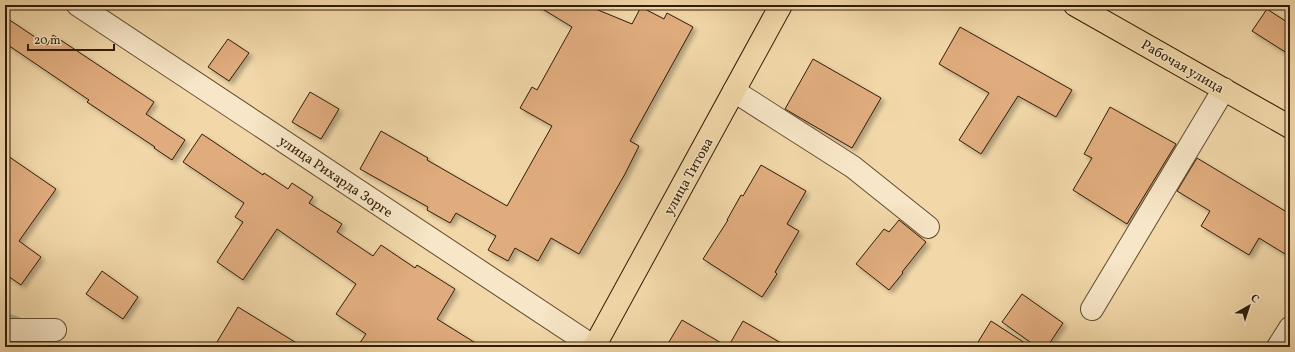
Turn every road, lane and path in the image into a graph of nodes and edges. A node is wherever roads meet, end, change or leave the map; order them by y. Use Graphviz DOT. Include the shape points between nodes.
graph roads {
  1 [pos="78,5"];
  2 [pos="781,5"];
  3 [pos="1075,5"];
  4 [pos="1224,89"];
  5 [pos="734,91"];
  6 [pos="1290,127"];
  7 [pos="928,227"];
  8 [pos="1092,309"];
  9 [pos="1290,328"];
  10 [pos="5,330"];
  11 [pos="55,330"];
  12 [pos="594,347"];
  13 [pos="1278,347"];
  1 -- 12 [label="street, улица Рихарда Зорге"];
  2 -- 5 [label="main road, улица Титова"];
  3 -- 4 [label="main road, Рабочая улица"];
  4 -- 6 [label="main road, Рабочая улица"];
  4 -- 8 [label="street"];
  5 -- 7 [label="street" via="853,167"];
  5 -- 12 [label="main road, улица Титова"];
  9 -- 13 [label="street"];
  10 -- 11 [label="street"];
}
